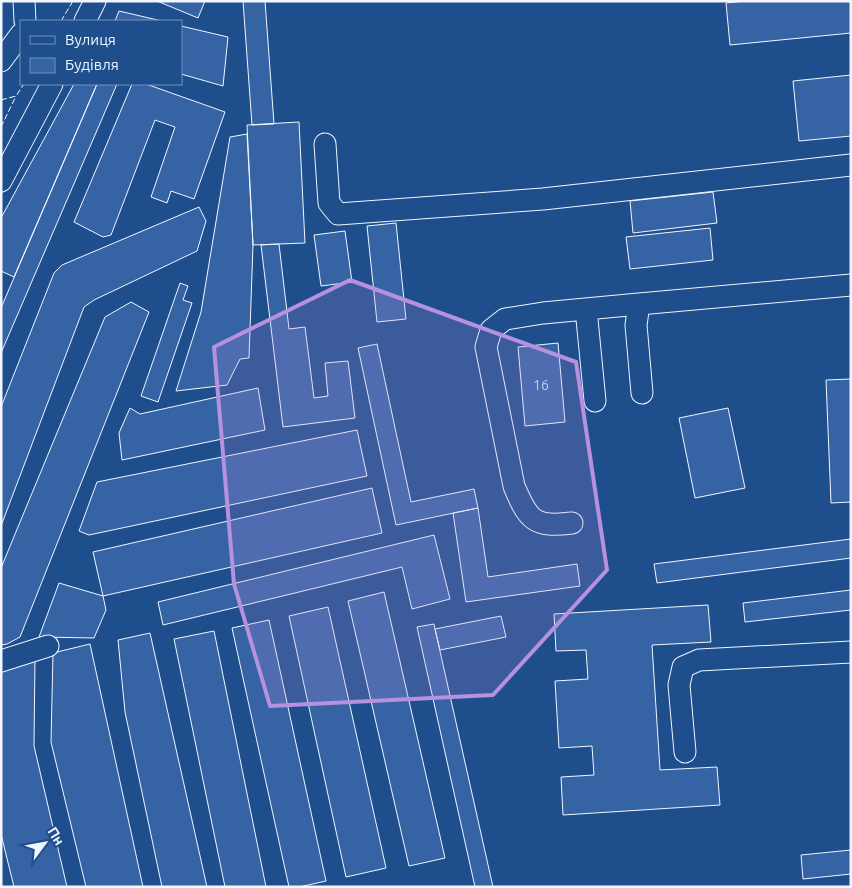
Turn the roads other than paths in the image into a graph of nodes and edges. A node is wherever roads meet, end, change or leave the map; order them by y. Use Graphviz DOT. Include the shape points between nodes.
graph roads {
  1 [pos="24,1"];
  2 [pos="95,1"];
  3 [pos="26,20"];
  4 [pos="86,20"];
  5 [pos="20,35"];
  6 [pos="1,60"];
  7 [pos="51,85"];
  8 [pos="325,144"];
  9 [pos="851,164"];
  10 [pos="1,182"];
  11 [pos="851,285"];
  12 [pos="639,304"];
  13 [pos="586,309"];
  14 [pos="642,393"];
  15 [pos="595,401"];
  16 [pos="572,523"];
  17 [pos="48,646"];
  18 [pos="851,652"];
  19 [pos="1,661"];
  20 [pos="685,752"];
  1 -- 3 [label="street"];
  2 -- 4 [label="street"];
  5 -- 6 [label="street"];
  7 -- 10 [label="street"];
  8 -- 9 [label="street" via="330,203 338,214 543,199"];
  11 -- 12 [label="street"];
  12 -- 13 [label="street"];
  12 -- 14 [label="street" via="636,325"];
  13 -- 15 [label="street"];
  13 -- 16 [label="street" via="505,319 491,330 486,348 514,486 523,508 537,522"];
  17 -- 19 [label="street"];
  18 -- 20 [label="street" via="699,660 683,667 679,685"];
}
